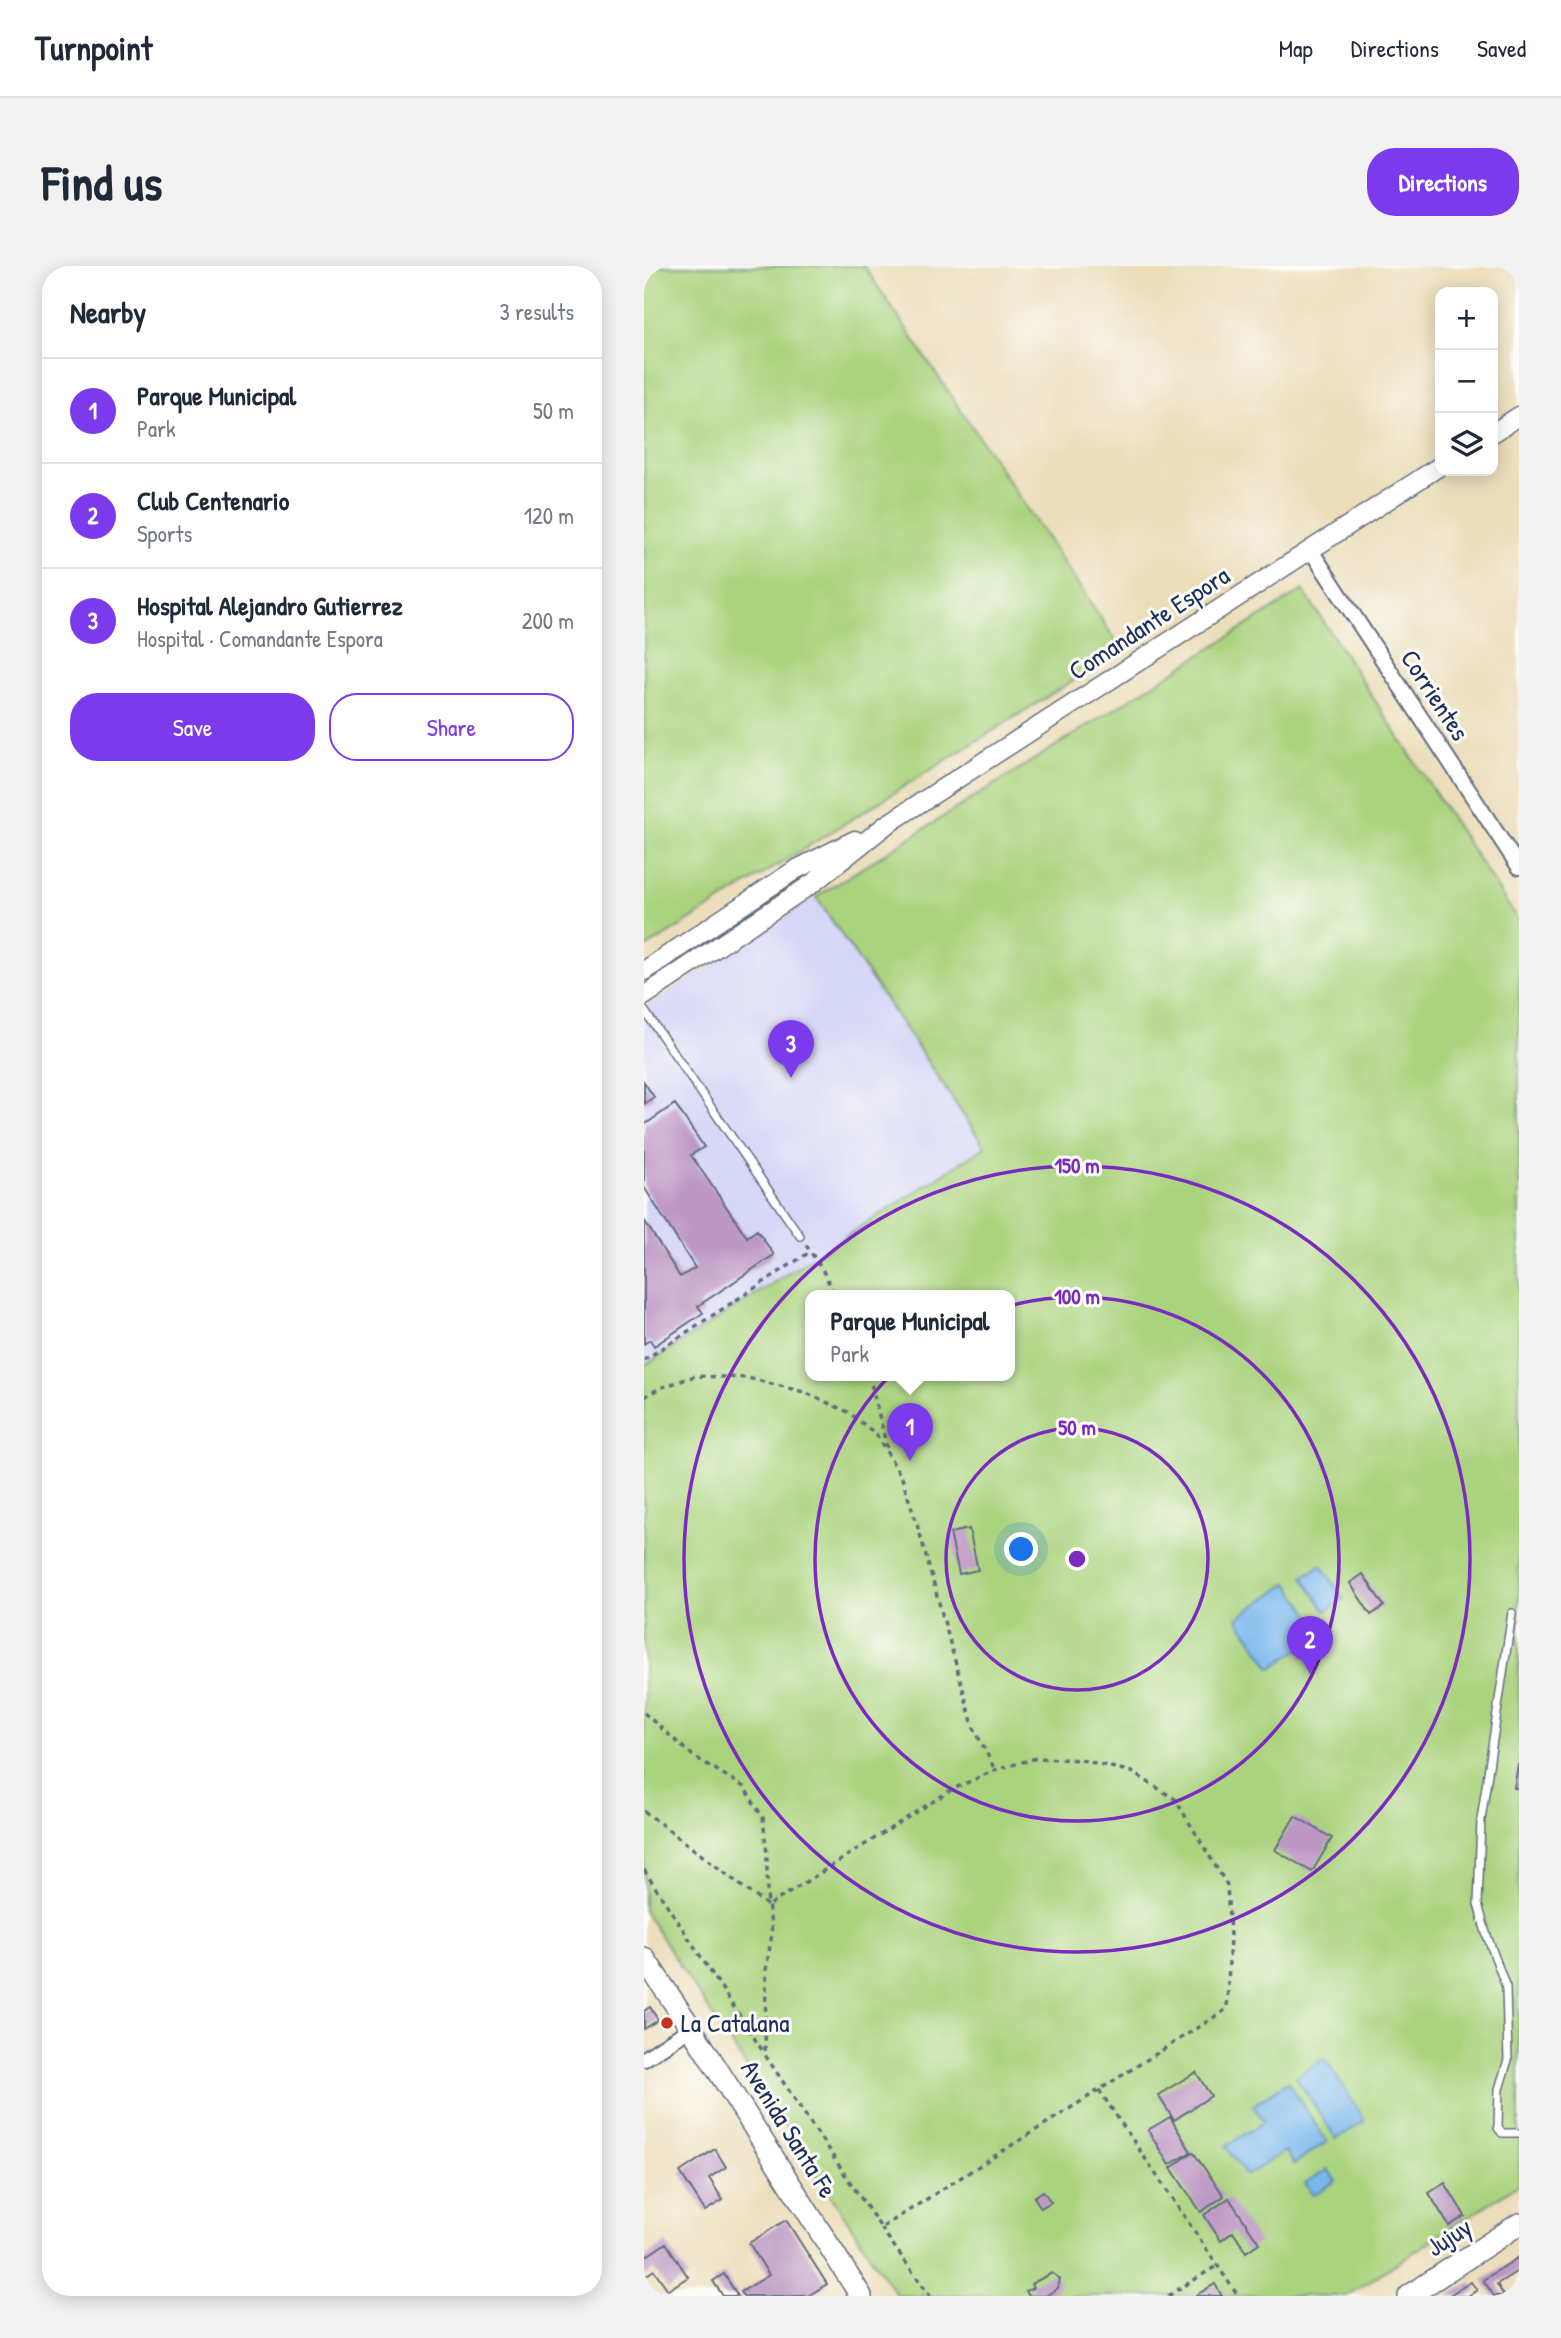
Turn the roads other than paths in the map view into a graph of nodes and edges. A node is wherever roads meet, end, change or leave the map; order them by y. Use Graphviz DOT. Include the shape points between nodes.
graph roads {
  1 [pos="1519,416"];
  2 [pos="1498,430"];
  3 [pos="1435,469"];
  4 [pos="1310,550"];
  5 [pos="886,825"];
  6 [pos="1519,867"];
  7 [pos="644,971"];
  8 [pos="644,996"];
  9 [pos="644,1010"];
  10 [pos="800,1236"];
  11 [pos="1512,1613"];
  12 [pos="644,1958"];
  13 [pos="691,2028"];
  14 [pos="644,2059"];
  15 [pos="1519,2133"];
  16 [pos="1519,2224"];
  17 [pos="859,2295"];
  18 [pos="1409,2296"];
  1 -- 2 [label="street"];
  3 -- 4 [label="street, Comandante Espora"];
  4 -- 5 [label="street, Comandante Espora"];
  4 -- 6 [label="street, Corrientes"];
  5 -- 7 [label="street, Comandante Espora" via="795,870"];
  5 -- 8 [label="street, Comandante Espora" via="813,883"];
  9 -- 10 [label="lane"];
  11 -- 15 [label="lane" via="1482,1820 1478,1904 1506,1987 1508,2060 1499,2089 1498,2128 1502,2133"];
  12 -- 13 [label="main road, Avenida Santa Fe"];
  13 -- 14 [label="street"];
  13 -- 17 [label="main road, Avenida Santa Fe"];
  16 -- 18 [label="main road, Jujuy"];
}
